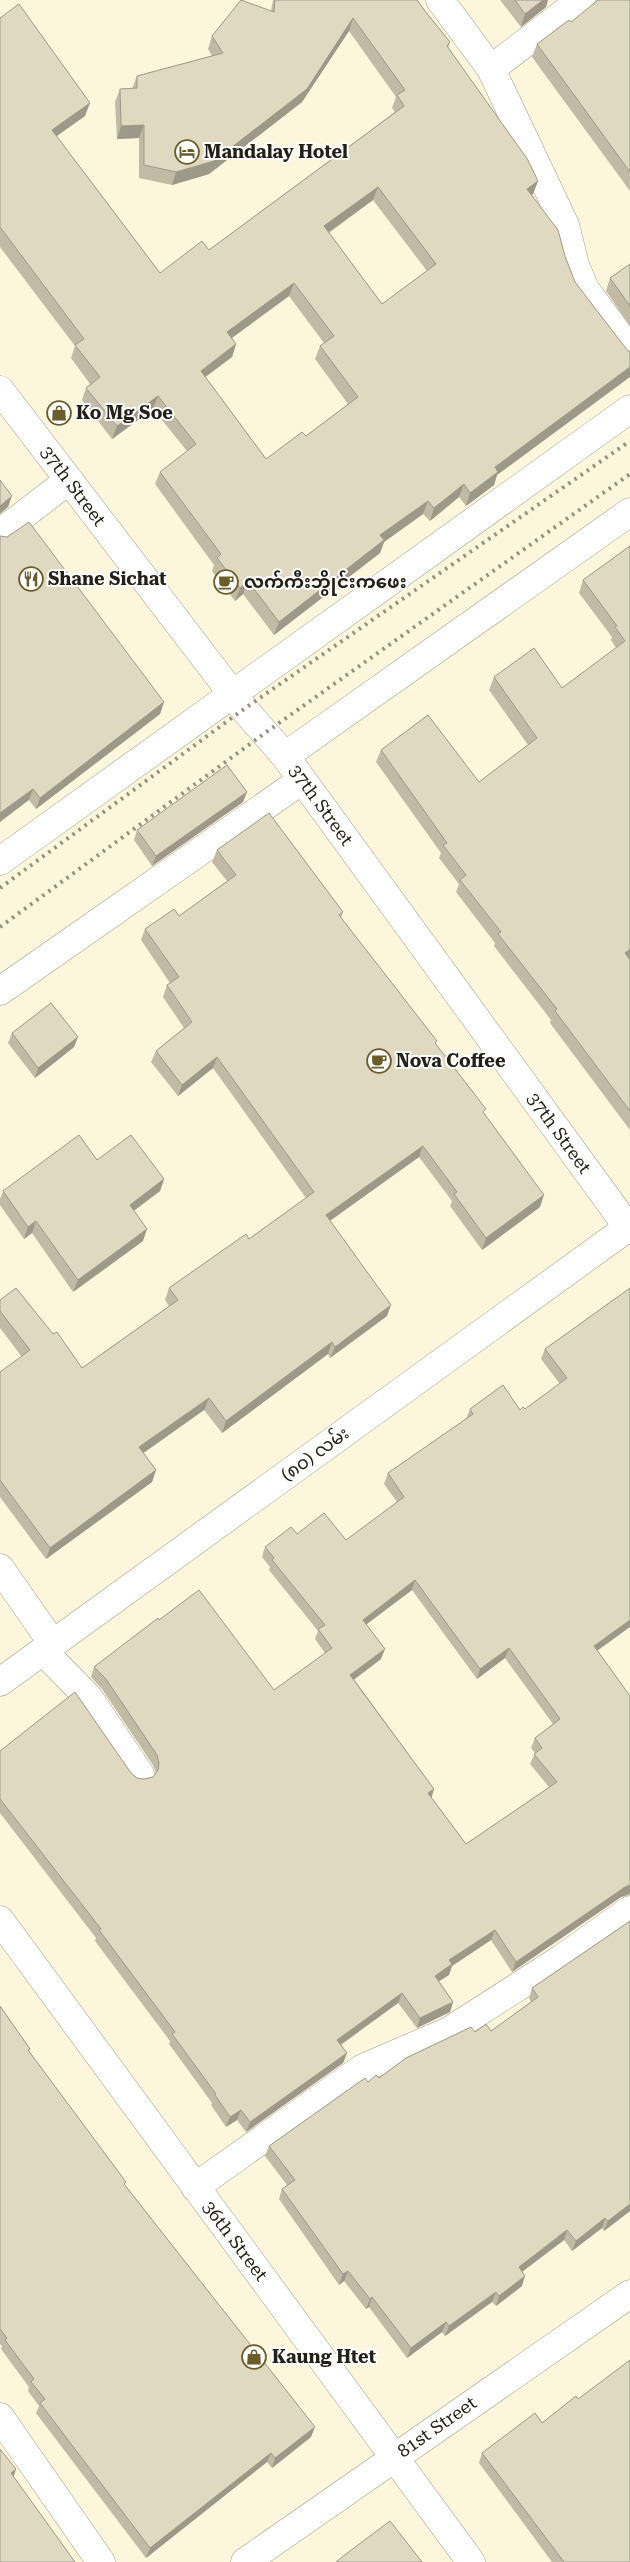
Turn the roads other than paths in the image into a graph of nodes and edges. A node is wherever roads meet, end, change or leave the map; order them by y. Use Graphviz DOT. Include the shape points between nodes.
graph roads {
  1 [pos="440,0"];
  2 [pos="581,0"];
  3 [pos="491,69"];
  4 [pos="630,350"];
  5 [pos="0,390"];
  6 [pos="630,410"];
  7 [pos="69,480"];
  8 [pos="630,512"];
  9 [pos="0,533"];
  10 [pos="233,694"];
  11 [pos="286,756"];
  12 [pos="302,780"];
  13 [pos="0,861"];
  14 [pos="0,991"];
  15 [pos="629,1228"];
  16 [pos="0,1568"];
  17 [pos="48,1647"];
  18 [pos="0,1682"];
  19 [pos="140,1774"];
  20 [pos="630,1910"];
  21 [pos="0,1920"];
  22 [pos="195,2187"];
  23 [pos="630,2294"];
  24 [pos="0,2417"];
  25 [pos="395,2457"];
  26 [pos="100,2562"];
  27 [pos="245,2562"];
  28 [pos="471,2562"];
  1 -- 3 [label="street"];
  2 -- 3 [label="street"];
  3 -- 4 [label="street" via="565,225 585,289"];
  5 -- 7 [label="street, 37th Street"];
  6 -- 10 [label="street"];
  7 -- 9 [label="street"];
  7 -- 10 [label="street, 37th Street"];
  8 -- 11 [label="street"];
  10 -- 11 [label="street, 37th Street"];
  10 -- 13 [label="street"];
  11 -- 12 [label="street, 37th Street"];
  12 -- 14 [label="street"];
  12 -- 15 [label="street, 37th Street"];
  15 -- 17 [label="street, (၈၀) လမ်း"];
  16 -- 17 [label="street"];
  17 -- 18 [label="street, (၈၀) လမ်း"];
  17 -- 19 [label="street" via="89,1698"];
  20 -- 22 [label="street" via="449,2031 363,2068"];
  21 -- 22 [label="street, 36th Street"];
  22 -- 25 [label="street, 36th Street"];
  23 -- 25 [label="street, 81st Street"];
  24 -- 26 [label="street"];
  25 -- 27 [label="street, 81st Street"];
  25 -- 28 [label="street, 36th Street"];
}
